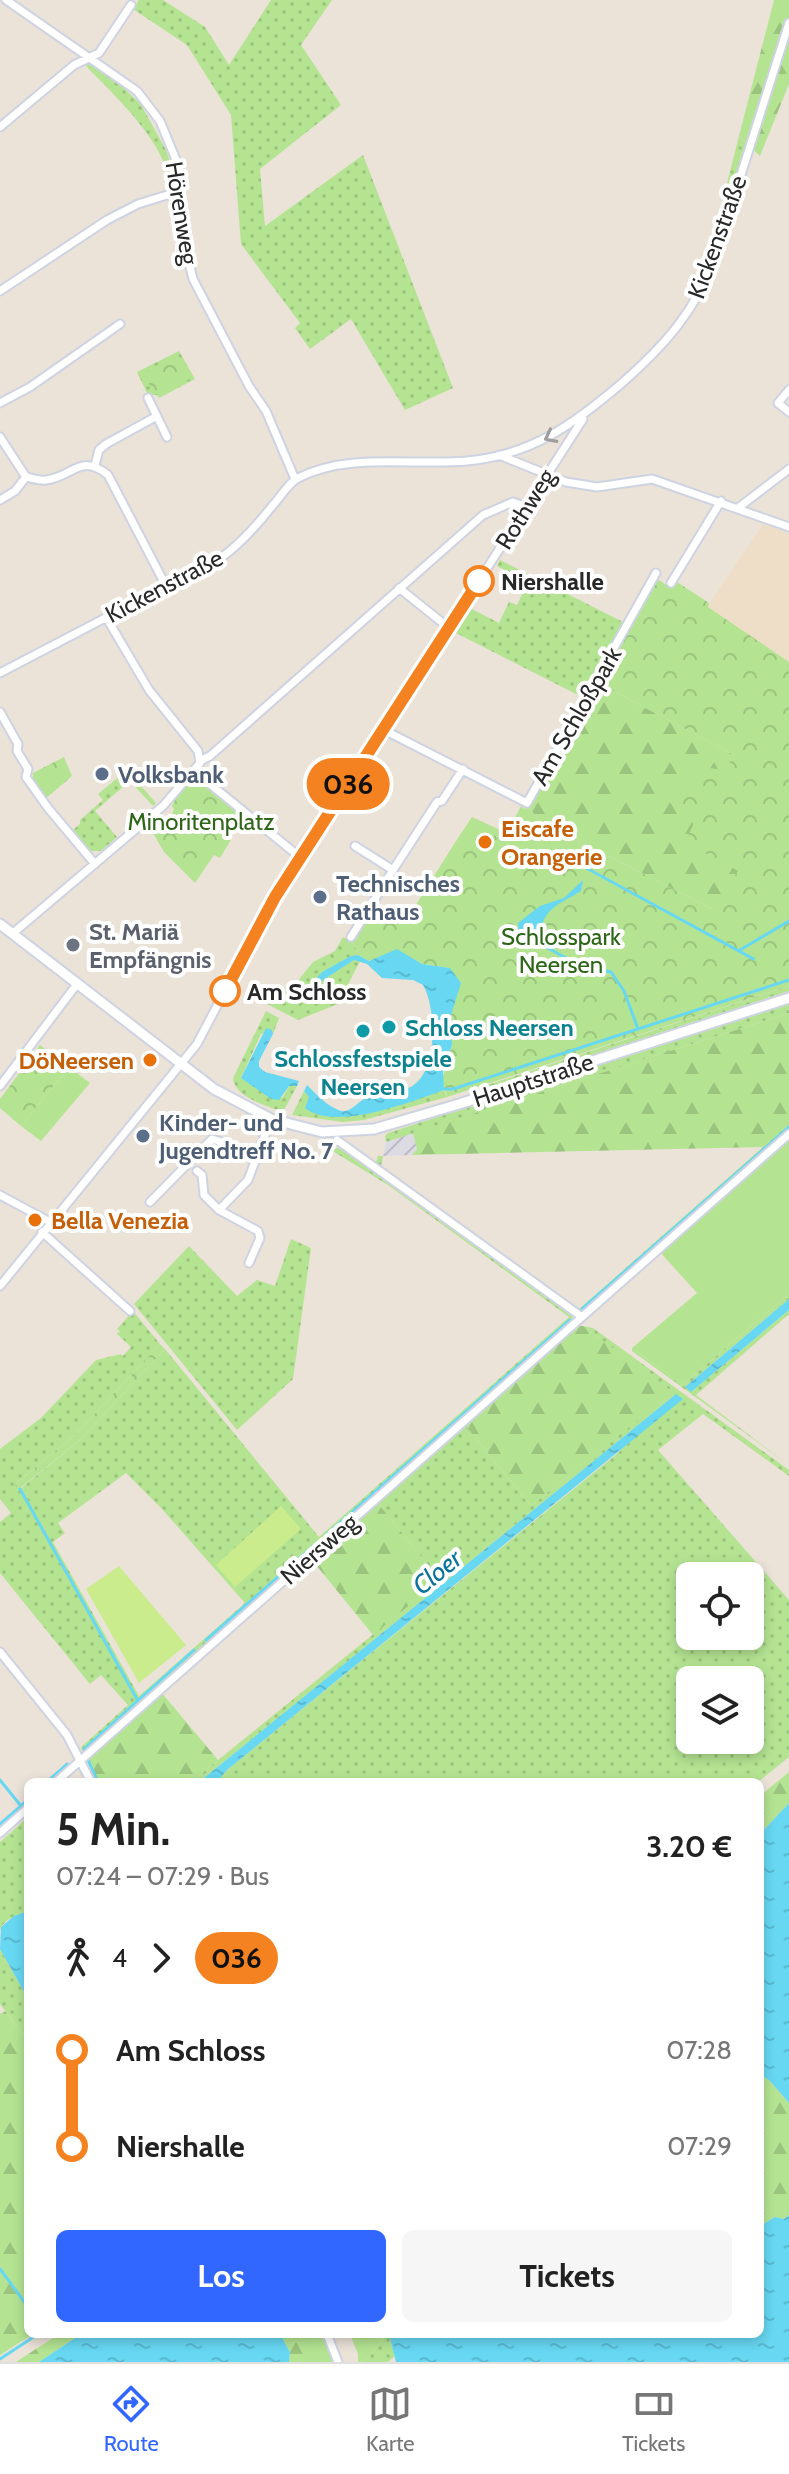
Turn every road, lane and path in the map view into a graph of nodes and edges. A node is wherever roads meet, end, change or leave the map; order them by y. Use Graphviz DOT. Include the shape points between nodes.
graph roads {
  1 [pos="6,0"];
  2 [pos="131,5"];
  3 [pos="789,23"];
  4 [pos="90,57"];
  5 [pos="0,127"];
  6 [pos="180,191"];
  7 [pos="0,291"];
  8 [pos="120,324"];
  9 [pos="789,390"];
  10 [pos="148,398"];
  11 [pos="0,403"];
  12 [pos="595,406"];
  13 [pos="789,412"];
  14 [pos="157,416"];
  15 [pos="0,437"];
  16 [pos="167,437"];
  17 [pos="499,455"];
  18 [pos="95,465"];
  19 [pos="789,469"];
  20 [pos="546,474"];
  21 [pos="26,477"];
  22 [pos="295,479"];
  23 [pos="0,500"];
  24 [pos="721,501"];
  25 [pos="526,507"];
  26 [pos="738,508"];
  27 [pos="789,527"];
  28 [pos="656,573"];
  29 [pos="671,583"];
  30 [pos="166,586"];
  31 [pos="399,588"];
  32 [pos="106,617"];
  33 [pos="449,628"];
  34 [pos="0,673"];
  35 [pos="0,712"];
  36 [pos="384,730"];
  37 [pos="198,766"];
  38 [pos="463,769"];
  39 [pos="355,846"];
  40 [pos="301,858"];
  41 [pos="95,864"];
  42 [pos="393,870"];
  43 [pos="0,924"];
  44 [pos="12,934"];
  45 [pos="351,937"];
  46 [pos="77,984"];
  47 [pos="789,998"];
  48 [pos="181,1064"];
  49 [pos="0,1086"];
  50 [pos="271,1119"];
  51 [pos="789,1134"];
  52 [pos="337,1140"];
  53 [pos="225,1143"];
  54 [pos="197,1171"];
  55 [pos="0,1195"];
  56 [pos="150,1202"];
  57 [pos="219,1210"];
  58 [pos="50,1222"];
  59 [pos="42,1232"];
  60 [pos="249,1263"];
  61 [pos="3,1278"];
  62 [pos="0,1286"];
  63 [pos="130,1311"];
  64 [pos="582,1317"];
  65 [pos="0,1652"];
  66 [pos="81,1759"];
  67 [pos="60,1778"];
  68 [pos="89,1778"];
  69 [pos="24,1812"];
  70 [pos="0,1833"];
  71 [pos="329,2338"];
  72 [pos="338,2362"];
  1 -- 4 [label="street, Hörenweg"];
  2 -- 4 [label="street" via="99,53"];
  3 -- 12 [label="street, Kickenstraße" via="700,294 669,339"];
  4 -- 5 [label="street"];
  4 -- 6 [label="street, Hörenweg" via="137,91 160,121 179,167"];
  6 -- 7 [label="street" via="107,220"];
  6 -- 22 [label="street, Hörenweg" via="183,239 193,279 266,411"];
  8 -- 11 [label="street"];
  9 -- 13 [label="street" via="778,403"];
  10 -- 14 [label="street"];
  12 -- 17 [label="street, Kickenstraße, one-way" via="555,435"];
  12 -- 20 [label="street, Rothweg"];
  14 -- 16 [label="street"];
  14 -- 18 [label="street" via="106,444"];
  15 -- 21 [label="street"];
  17 -- 20 [label="street"];
  17 -- 22 [label="street, Kickenstraße" via="457,461 369,461"];
  18 -- 21 [label="street" via="45,480"];
  18 -- 30 [label="street" via="108,475"];
  19 -- 26 [label="street"];
  20 -- 24 [label="street" via="597,487 652,479"];
  20 -- 25 [label="street, Rothweg"];
  21 -- 23 [label="street"];
  22 -- 30 [label="street, Kickenstraße" via="230,551"];
  24 -- 26 [label="street"];
  24 -- 29 [label="street"];
  25 -- 31 [label="street" via="513,502 483,515"];
  25 -- 33 [label="street, Rothweg"];
  26 -- 27 [label="street"];
  28 -- 38 [label="street, Am Schloßpark" via="527,803"];
  30 -- 32 [label="street, Kickenstraße"];
  31 -- 33 [label="street"];
  31 -- 37 [label="street"];
  32 -- 34 [label="street, Kickenstraße"];
  32 -- 37 [label="street" via="144,683 198,751"];
  33 -- 36 [label="street, Rothweg"];
  35 -- 41 [label="street" via="18,744 26,777"];
  36 -- 38 [label="street, Am Schloßpark"];
  36 -- 40 [label="street, Rothweg"];
  37 -- 40 [label="street"];
  37 -- 41 [label="street" via="163,806"];
  38 -- 42 [label="street"];
  39 -- 42 [label="street"];
  40 -- 48 [label="street, Rothweg"];
  41 -- 44 [label="street"];
  42 -- 45 [label="street"];
  43 -- 44 [label="street, Hauptstraße"];
  44 -- 46 [label="street, Hauptstraße"];
  46 -- 48 [label="street, Hauptstraße"];
  46 -- 49 [label="street"];
  47 -- 50 [label="street, Hauptstraße" via="374,1129 322,1132"];
  48 -- 50 [label="street, Hauptstraße" via="224,1095"];
  48 -- 58 [label="street, Rothweg"];
  50 -- 57 [label="street" via="248,1180"];
  51 -- 64 [label="street, Niersweg"];
  52 -- 64 [label="street"];
  53 -- 56 [label="street" via="212,1139"];
  54 -- 57 [label="street" via="204,1195"];
  55 -- 58 [label="street"];
  57 -- 60 [label="street" via="258,1231"];
  58 -- 59 [label="street, Rothweg"];
  59 -- 61 [label="street, Rothweg"];
  59 -- 63 [label="street"];
  61 -- 62 [label="street, Rothweg"];
  64 -- 66 [label="street, Niersweg"];
  65 -- 66 [label="street"];
  66 -- 67 [label="street, Niersweg"];
  66 -- 68 [label="street"];
  69 -- 70 [label="street"];
  71 -- 72 [label="street"];
}
